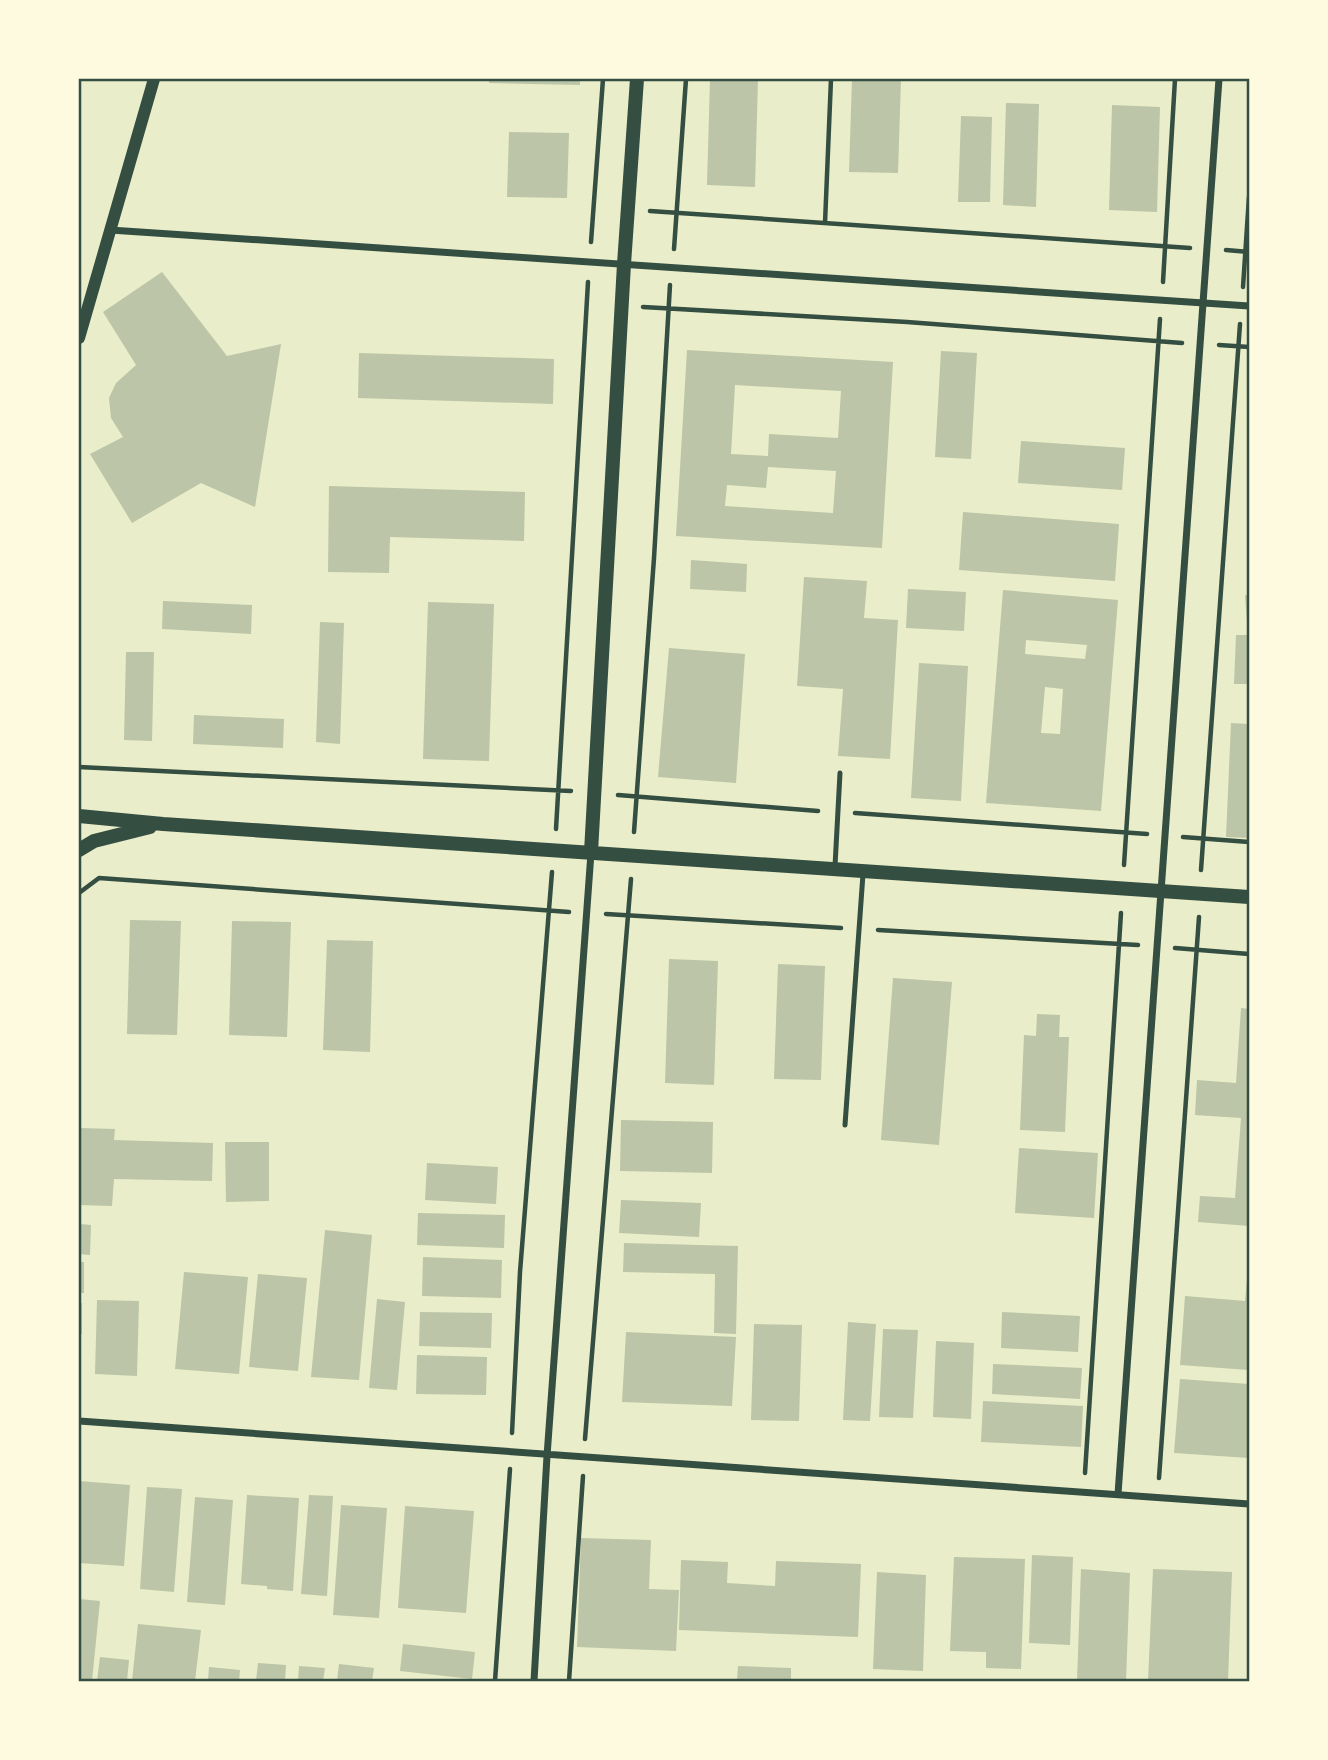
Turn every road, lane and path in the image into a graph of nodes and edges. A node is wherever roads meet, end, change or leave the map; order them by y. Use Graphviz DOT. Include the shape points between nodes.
graph roads {
  1 [pos="154,79"];
  2 [pos="603,79"];
  3 [pos="637,79"];
  4 [pos="831,79"];
  5 [pos="1175,79"];
  6 [pos="1219,79"];
  7 [pos="1249,197"];
  8 [pos="593,208"];
  9 [pos="628,210"];
  10 [pos="825,223"];
  11 [pos="109,230"];
  12 [pos="1165,246"];
  13 [pos="1207,249"];
  14 [pos="1247,252"];
  15 [pos="589,262"];
  16 [pos="624,264"];
  17 [pos="1161,301"];
  18 [pos="587,303"];
  19 [pos="1203,303"];
  20 [pos="622,306"];
  21 [pos="1245,306"];
  22 [pos="79,338"];
  23 [pos="1159,341"];
  24 [pos="1200,344"];
  25 [pos="1239,346"];
  26 [pos="1249,347"];
  27 [pos="79,767"];
  28 [pos="840,773"];
  29 [pos="559,790"];
  30 [pos="594,793"];
  31 [pos="838,812"];
  32 [pos="79,816"];
  33 [pos="163,824"];
  34 [pos="1125,832"];
  35 [pos="1165,836"];
  36 [pos="1203,839"];
  37 [pos="1249,842"];
  38 [pos="79,850"];
  39 [pos="554,850"];
  40 [pos="591,852"];
  41 [pos="835,869"];
  42 [pos="863,871"];
  43 [pos="1123,888"];
  44 [pos="1161,891"];
  45 [pos="79,893"];
  46 [pos="1199,894"];
  47 [pos="1249,897"];
  48 [pos="549,911"];
  49 [pos="587,913"];
  50 [pos="859,929"];
  51 [pos="1119,944"];
  52 [pos="1158,946"];
  53 [pos="1198,950"];
  54 [pos="1249,954"];
  55 [pos="845,1125"];
  56 [pos="79,1421"];
  57 [pos="511,1453"];
  58 [pos="547,1456"];
  59 [pos="1084,1492"];
  60 [pos="1118,1494"];
  61 [pos="1156,1497"];
  62 [pos="1249,1504"];
  63 [pos="495,1681"];
  64 [pos="534,1681"];
  1 -- 11 [label="street"];
  2 -- 8 [label="path"];
  3 -- 9 [label="main road"];
  4 -- 10 [label="path"];
  5 -- 12 [label="path"];
  6 -- 13 [label="street"];
  7 -- 14 [label="path"];
  8 -- 9 [label="path"];
  8 -- 15 [label="path"];
  9 -- 10 [label="path"];
  9 -- 16 [label="main road"];
  10 -- 12 [label="path"];
  11 -- 15 [label="street"];
  11 -- 22 [label="street"];
  12 -- 13 [label="path"];
  12 -- 17 [label="path"];
  13 -- 14 [label="path"];
  13 -- 19 [label="street"];
  14 -- 21 [label="path"];
  15 -- 16 [label="street"];
  15 -- 18 [label="path"];
  16 -- 17 [label="street"];
  16 -- 20 [label="main road"];
  17 -- 19 [label="street"];
  17 -- 23 [label="path"];
  18 -- 20 [label="path"];
  18 -- 29 [label="path"];
  19 -- 21 [label="street"];
  19 -- 24 [label="street"];
  20 -- 23 [label="path"];
  20 -- 30 [label="main road"];
  21 -- 25 [label="path"];
  23 -- 24 [label="path"];
  23 -- 34 [label="path"];
  24 -- 25 [label="path"];
  24 -- 35 [label="street"];
  25 -- 26 [label="path"];
  25 -- 36 [label="path"];
  27 -- 29 [label="path"];
  28 -- 31 [label="lane"];
  29 -- 30 [label="path"];
  29 -- 39 [label="path"];
  30 -- 31 [label="path"];
  30 -- 40 [label="main road"];
  31 -- 34 [label="path"];
  31 -- 41 [label="lane"];
  32 -- 33 [label="main road"];
  33 -- 38 [label="main road" via="93,841"];
  33 -- 39 [label="main road"];
  34 -- 35 [label="path"];
  34 -- 43 [label="path"];
  35 -- 36 [label="path"];
  35 -- 44 [label="street"];
  36 -- 37 [label="path"];
  36 -- 46 [label="path"];
  39 -- 40 [label="main road"];
  39 -- 48 [label="path"];
  40 -- 41 [label="main road"];
  40 -- 49 [label="street"];
  41 -- 42 [label="main road"];
  42 -- 43 [label="main road"];
  42 -- 50 [label="lane"];
  43 -- 44 [label="main road"];
  43 -- 51 [label="path"];
  44 -- 46 [label="main road"];
  44 -- 52 [label="street"];
  45 -- 48 [label="path" via="99,878"];
  46 -- 47 [label="main road"];
  46 -- 53 [label="path"];
  48 -- 49 [label="path"];
  48 -- 57 [label="path" via="520,1272"];
  49 -- 50 [label="path"];
  49 -- 58 [label="street"];
  50 -- 51 [label="path"];
  50 -- 55 [label="lane"];
  51 -- 52 [label="path"];
  51 -- 59 [label="path"];
  52 -- 53 [label="path"];
  52 -- 60 [label="street"];
  53 -- 54 [label="path"];
  53 -- 61 [label="path"];
  56 -- 57 [label="street"];
  57 -- 58 [label="street"];
  57 -- 63 [label="path"];
  58 -- 59 [label="street"];
  58 -- 64 [label="street"];
  59 -- 60 [label="street"];
  60 -- 61 [label="street"];
  61 -- 62 [label="street"];
}
